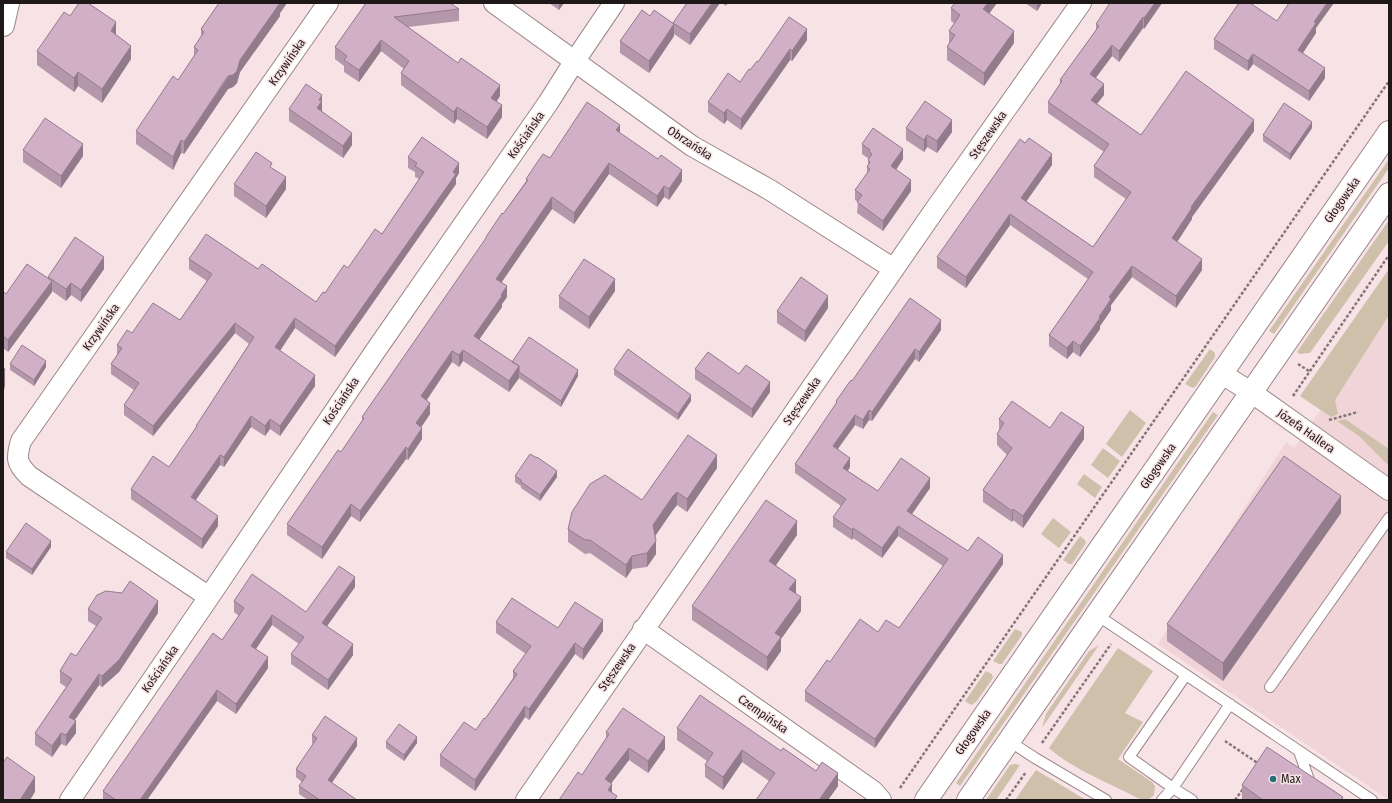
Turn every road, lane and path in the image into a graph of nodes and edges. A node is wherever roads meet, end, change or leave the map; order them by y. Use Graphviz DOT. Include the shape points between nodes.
graph roads {
  1 [pos="8,3"];
  2 [pos="328,3"];
  3 [pos="494,3"];
  4 [pos="614,3"];
  5 [pos="1081,3"];
  6 [pos="3,25"];
  7 [pos="574,62"];
  8 [pos="1389,81"];
  9 [pos="1389,132"];
  10 [pos="1389,194"];
  11 [pos="1389,255"];
  12 [pos="894,269"];
  13 [pos="1222,374"];
  14 [pos="1251,392"];
  15 [pos="1358,412"];
  16 [pos="1281,414"];
  17 [pos="1329,420"];
  18 [pos="1389,490"];
  19 [pos="1389,518"];
  20 [pos="209,597"];
  21 [pos="1097,615"];
  22 [pos="643,629"];
  23 [pos="1113,642"];
  24 [pos="1186,675"];
  25 [pos="1270,688"];
  26 [pos="1230,704"];
  27 [pos="1211,732"];
  28 [pos="1009,741"];
  29 [pos="1299,751"];
  30 [pos="1035,758"];
  31 [pos="1260,764"];
  32 [pos="1263,766"];
  33 [pos="1255,770"];
  34 [pos="1173,788"];
  35 [pos="1243,788"];
  36 [pos="898,790"];
  37 [pos="70,800"];
  38 [pos="526,800"];
  39 [pos="881,800"];
  40 [pos="926,800"];
  41 [pos="968,800"];
  42 [pos="1006,800"];
  43 [pos="1106,800"];
  44 [pos="1162,800"];
  45 [pos="1192,800"];
  46 [pos="1235,800"];
  47 [pos="1337,800"];
  48 [pos="1372,800"];
  1 -- 6 [label="main road"];
  2 -- 20 [label="street, Krzywińska" via="21,441 17,453 19,465 29,476"];
  3 -- 7 [label="street, Obrzańska"];
  4 -- 7 [label="street, Kościańska"];
  5 -- 12 [label="street, Stęszewska"];
  7 -- 12 [label="street, Obrzańska" via="692,146 770,190"];
  7 -- 20 [label="street, Kościańska"];
  8 -- 36 [label="path"];
  9 -- 13 [label="main road, Głogowska"];
  10 -- 14 [label="main road"];
  11 -- 16 [label="path"];
  12 -- 22 [label="street, Stęszewska"];
  13 -- 14 [label="street, Józefa Hallera"];
  13 -- 40 [label="main road, Głogowska"];
  14 -- 16 [label="street, Józefa Hallera"];
  14 -- 21 [label="main road"];
  15 -- 17 [label="path"];
  16 -- 18 [label="street, Józefa Hallera"];
  19 -- 25 [label="lane"];
  20 -- 37 [label="street, Kościańska"];
  21 -- 24 [label="lane"];
  21 -- 28 [label="main road"];
  22 -- 38 [label="street, Stęszewska"];
  22 -- 39 [label="street, Czempińska"];
  23 -- 30 [label="path" via="1044,740"];
  24 -- 26 [label="lane"];
  24 -- 34 [label="lane" via="1129,757"];
  26 -- 27 [label="lane"];
  26 -- 29 [label="lane"];
  27 -- 31 [label="path"];
  27 -- 34 [label="lane"];
  28 -- 30 [label="lane"];
  28 -- 41 [label="main road"];
  29 -- 47 [label="lane" via="1310,783"];
  29 -- 48 [label="lane"];
  30 -- 42 [label="path"];
  30 -- 43 [label="lane"];
  31 -- 32 [label="path"];
  31 -- 33 [label="path"];
  34 -- 44 [label="lane"];
  34 -- 45 [label="lane"];
  35 -- 46 [label="path"];
}
